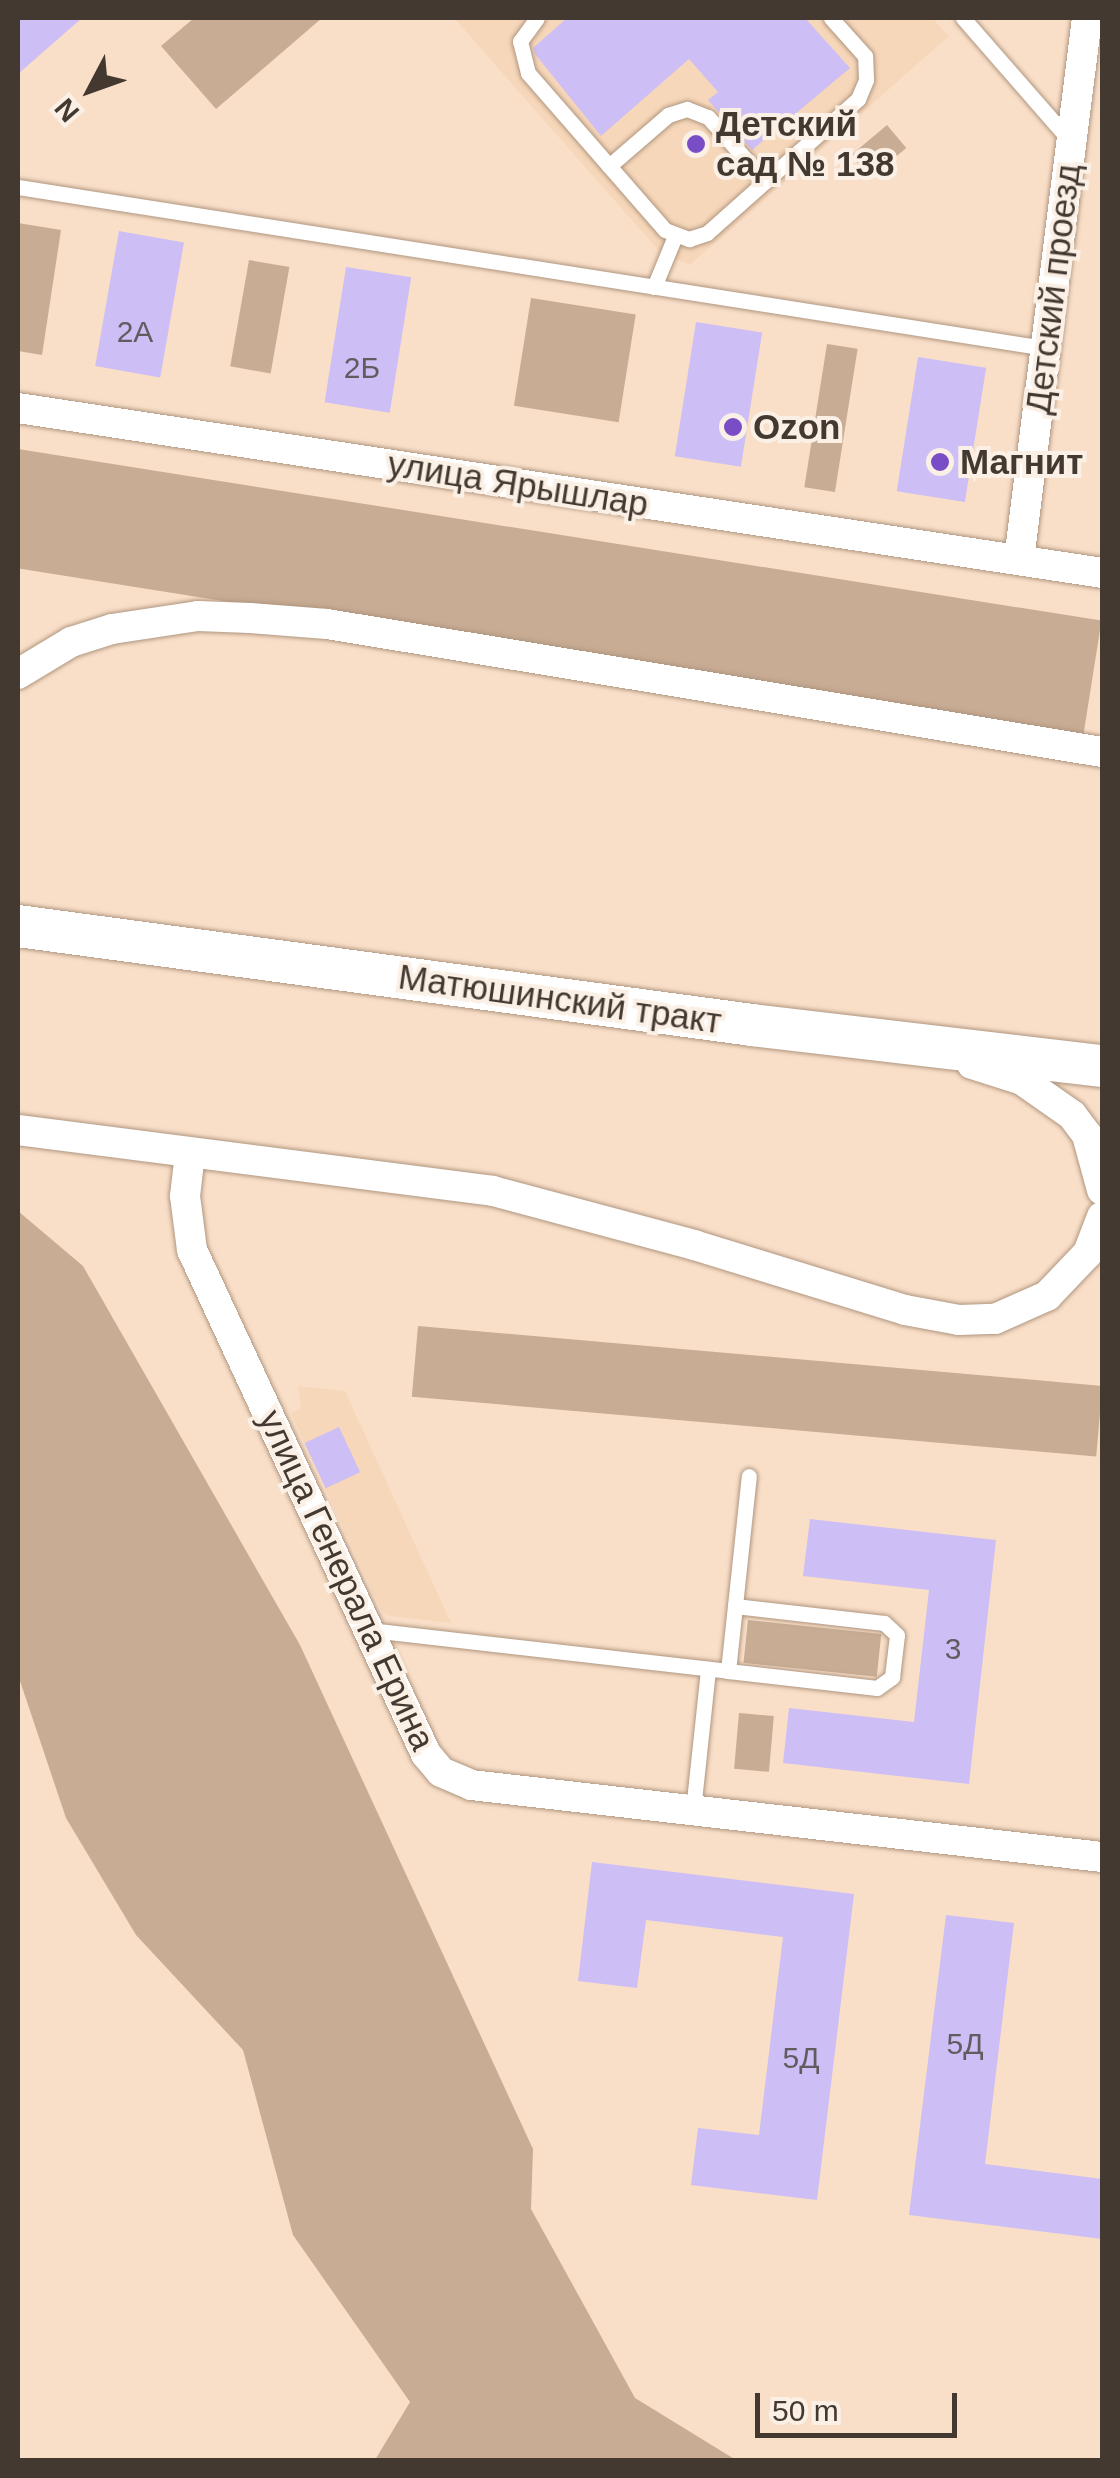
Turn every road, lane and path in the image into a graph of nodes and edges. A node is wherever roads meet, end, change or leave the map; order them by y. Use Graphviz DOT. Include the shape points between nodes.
graph roads {
  1 [pos="537,18"];
  2 [pos="830,18"];
  3 [pos="963,18"];
  4 [pos="1087,18"];
  5 [pos="1071,142"];
  6 [pos="610,166"];
  7 [pos="765,181"];
  8 [pos="18,187"];
  9 [pos="675,236"];
  10 [pos="654,287"];
  11 [pos="1046,348"];
  12 [pos="18,408"];
  13 [pos="1019,560"];
  14 [pos="1102,573"];
  15 [pos="18,674"];
  16 [pos="1102,752"];
  17 [pos="18,926"];
  18 [pos="902,1042"];
  19 [pos="1102,1066"];
  20 [pos="18,1130"];
  21 [pos="190,1153"];
  22 [pos="1102,1190"];
  23 [pos="1102,1216"];
  24 [pos="749,1476"];
  25 [pos="735,1606"];
  26 [pos="368,1630"];
  27 [pos="708,1669"];
  28 [pos="728,1671"];
  29 [pos="693,1810"];
  30 [pos="1102,1857"];
  1 -- 6 [label="lane" via="521,35 522,64"];
  2 -- 7 [label="lane" via="865,56 863,90"];
  3 -- 5 [label="lane"];
  4 -- 5 [label="street, Детский проезд"];
  5 -- 11 [label="street, Детский проезд"];
  6 -- 7 [label="lane" via="668,115 687,109 708,117"];
  6 -- 9 [label="lane"];
  7 -- 9 [label="lane" via="707,233"];
  8 -- 10 [label="lane"];
  9 -- 10 [label="lane"];
  10 -- 11 [label="lane"];
  11 -- 13 [label="street, Детский проезд"];
  12 -- 13 [label="street, улица Ярышлар"];
  13 -- 14 [label="street, улица Ярышлар"];
  15 -- 16 [label="street" via="71,642 112,629 182,618 250,618 327,624"];
  17 -- 18 [label="main road, Матюшинский тракт"];
  18 -- 19 [label="main road, Матюшинский тракт"];
  18 -- 22 [label="street" via="1022,1080 1052,1097 1087,1135"];
  20 -- 21 [label="street"];
  21 -- 23 [label="street" via="492,1191 959,1320 995,1319 1047,1296 1088,1253"];
  21 -- 26 [label="street, улица Генерала Ерина" via="185,1196 192,1250"];
  24 -- 25 [label="lane"];
  25 -- 28 [label="lane"];
  25 -- 28 [label="lane" via="884,1622 897,1635 892,1677 877,1688"];
  26 -- 27 [label="lane"];
  26 -- 29 [label="street, улица Генерала Ерина" via="426,1754 451,1778 471,1786"];
  27 -- 28 [label="lane"];
  27 -- 29 [label="lane"];
  29 -- 30 [label="street, улица Генерала Ерина"];
}
